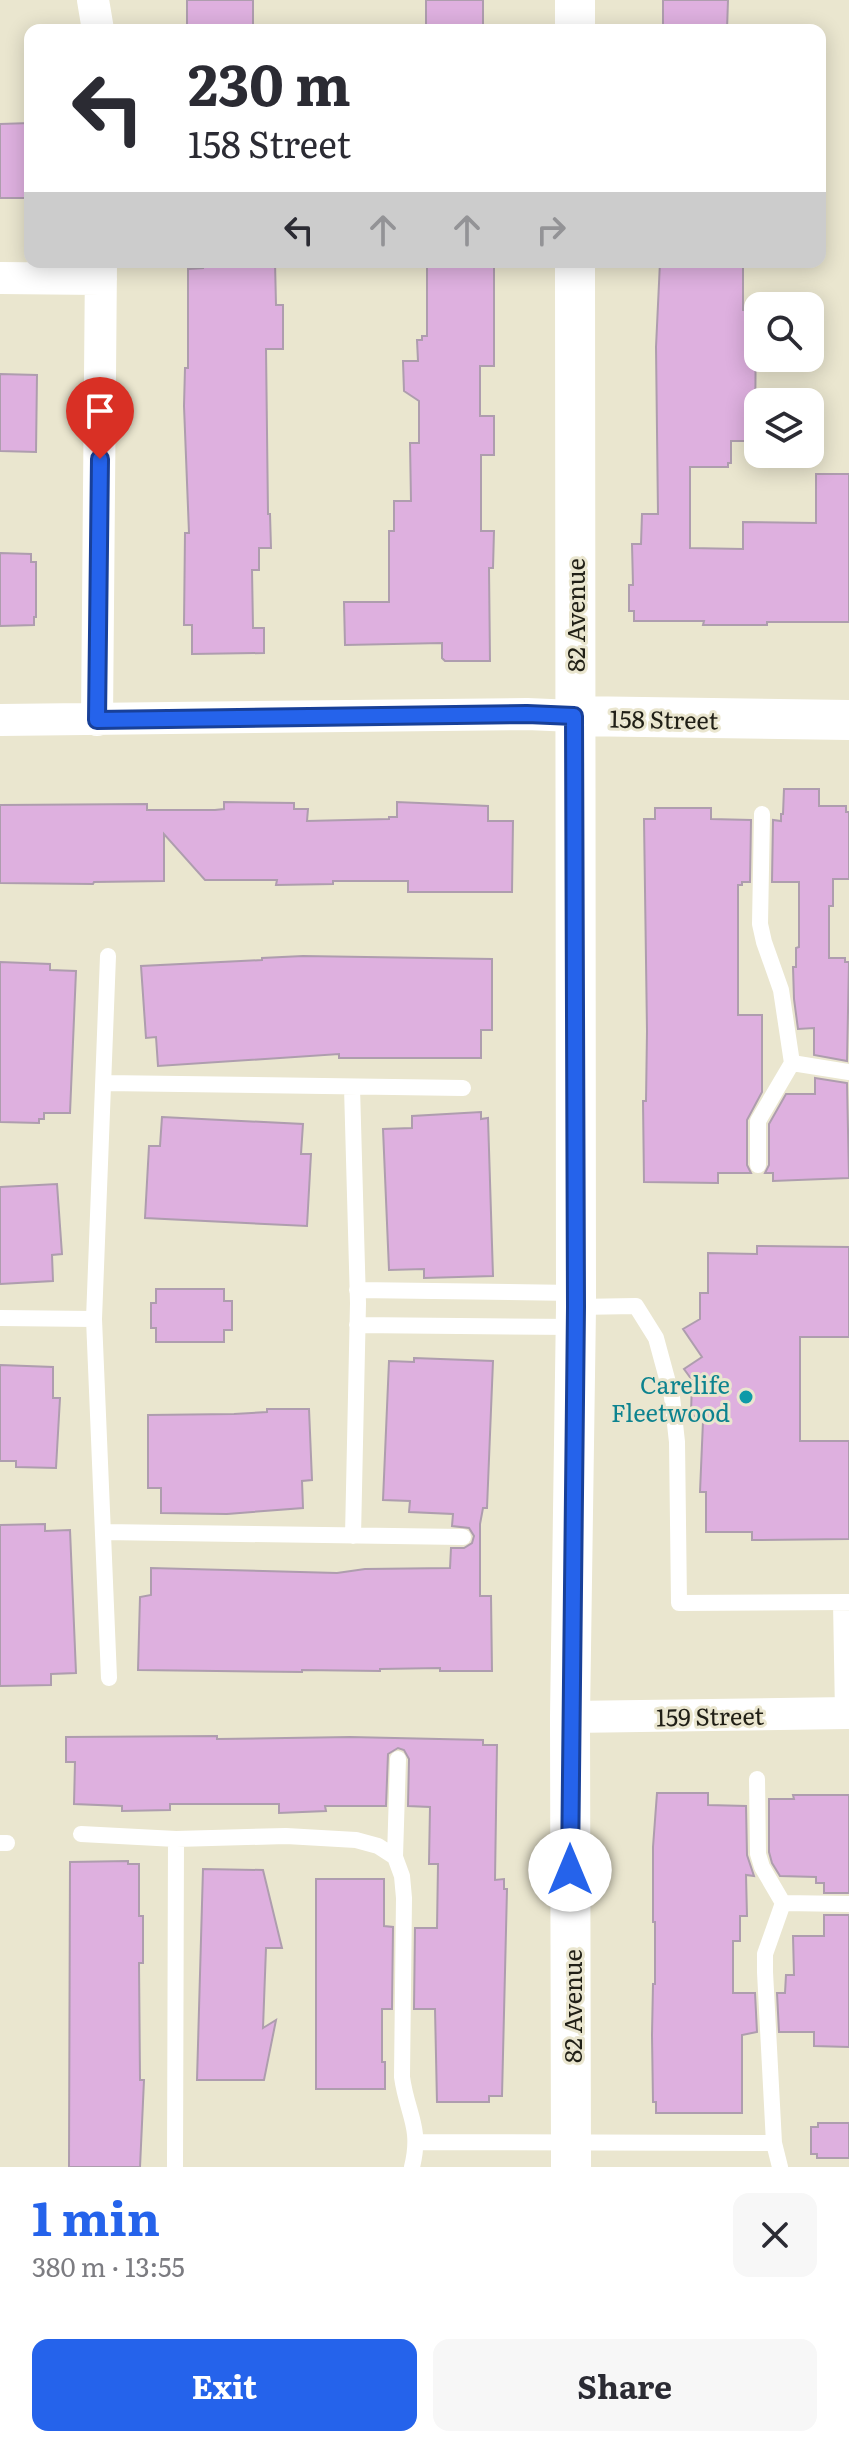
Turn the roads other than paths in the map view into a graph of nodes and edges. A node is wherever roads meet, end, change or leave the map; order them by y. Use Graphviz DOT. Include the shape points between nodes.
graph roads {
  1 [pos="93,0"];
  2 [pos="575,0"];
  3 [pos="97,24"];
  4 [pos="575,24"];
  5 [pos="575,268"];
  6 [pos="101,270"];
  7 [pos="0,278"];
  8 [pos="574,716"];
  9 [pos="0,720"];
  10 [pos="97,720"];
  11 [pos="849,720"];
  12 [pos="762,814"];
  13 [pos="108,956"];
  14 [pos="792,1063"];
  15 [pos="849,1072"];
  16 [pos="105,1083"];
  17 [pos="352,1087"];
  18 [pos="463,1088"];
  19 [pos="758,1165"];
  20 [pos="357,1290"];
  21 [pos="575,1309"];
  22 [pos="0,1318"];
  23 [pos="94,1319"];
  24 [pos="357,1325"];
  25 [pos="103,1532"];
  26 [pos="353,1536"];
  27 [pos="463,1537"];
  28 [pos="845,1602"];
  29 [pos="109,1678"];
  30 [pos="846,1713"];
  31 [pos="570,1717"];
  32 [pos="398,1759"];
  33 [pos="757,1779"];
  34 [pos="81,1834"];
  35 [pos="176,1839"];
  36 [pos="395,1857"];
  37 [pos="783,1903"];
  38 [pos="849,1904"];
  39 [pos="418,2142"];
  40 [pos="774,2143"];
  41 [pos="571,2156"];
  42 [pos="175,2167"];
  43 [pos="412,2167"];
  44 [pos="780,2167"];
  1 -- 3 [label="street"];
  2 -- 4 [label="street"];
  5 -- 8 [label="street, 82 Avenue"];
  6 -- 7 [label="street"];
  6 -- 10 [label="street"];
  8 -- 10 [label="street, 158 Street"];
  8 -- 11 [label="street, 158 Street"];
  8 -- 21 [label="street, 82 Avenue"];
  9 -- 10 [label="street, 158 Street"];
  12 -- 14 [label="lane" via="760,924 781,990"];
  13 -- 16 [label="lane"];
  14 -- 15 [label="lane"];
  14 -- 19 [label="lane" via="758,1121"];
  16 -- 17 [label="lane"];
  16 -- 23 [label="lane"];
  17 -- 18 [label="lane"];
  17 -- 20 [label="lane"];
  20 -- 21 [label="lane"];
  20 -- 24 [label="lane"];
  21 -- 24 [label="lane"];
  21 -- 28 [label="lane" via="636,1306 656,1338 672,1397 677,1442 679,1603"];
  21 -- 31 [label="street, 82 Avenue"];
  22 -- 23 [label="lane"];
  23 -- 25 [label="lane"];
  24 -- 26 [label="lane"];
  25 -- 26 [label="lane"];
  25 -- 29 [label="lane"];
  26 -- 27 [label="lane"];
  28 -- 30 [label="lane"];
  30 -- 31 [label="street, 159 Street"];
  31 -- 41 [label="street, 82 Avenue"];
  32 -- 36 [label="lane"];
  33 -- 37 [label="lane" via="758,1854"];
  34 -- 35 [label="lane"];
  35 -- 36 [label="lane" via="356,1840"];
  35 -- 42 [label="lane"];
  36 -- 39 [label="lane" via="404,1898 402,2077"];
  37 -- 38 [label="lane"];
  37 -- 40 [label="lane" via="765,1954"];
  39 -- 41 [label="lane"];
  39 -- 43 [label="lane"];
  40 -- 41 [label="lane"];
  40 -- 44 [label="lane"];
}
